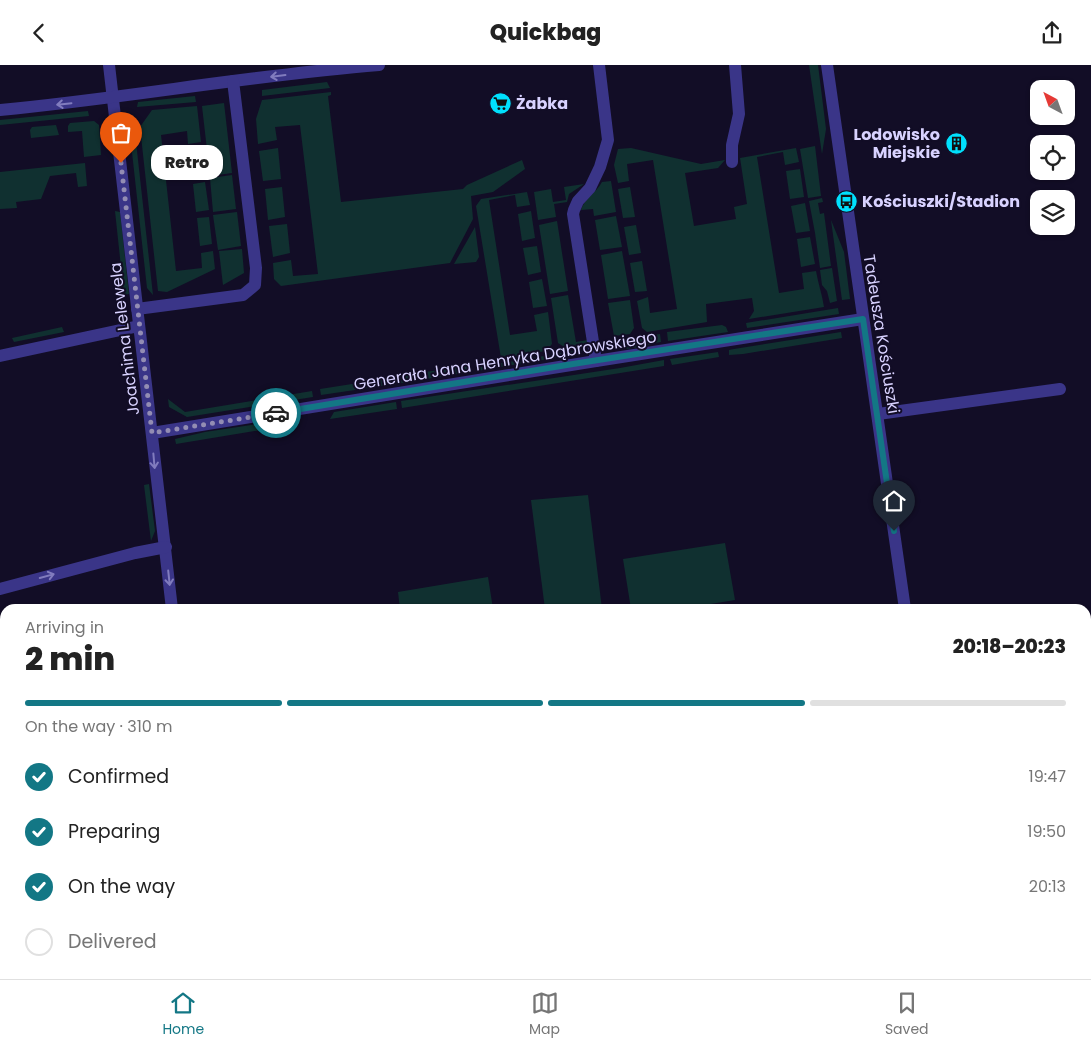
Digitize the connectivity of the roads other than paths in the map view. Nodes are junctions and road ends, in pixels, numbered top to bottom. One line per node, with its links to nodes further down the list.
1 (109, 65): 8 (street, Joachima Lelewela)
2 (379, 65): 6 (street)
3 (599, 65): 15 (street)
4 (735, 65): 10 (street)
5 (827, 65): 12 (street, Tadeusza Kościuszki)
6 (344, 66): 7 (street, one-way to 7)
7 (233, 81): 8 (street); 11 (street)
8 (113, 97): 9 (street, one-way to 9); 11 (street, Joachima Lelewela)
9 (0, 111)
10 (732, 162)
11 (136, 309): 13 (street, Joachima Lelewela)
12 (863, 319): 15 (street, Generała Jana Henryka Dąbrowskiego); 17 (street, Tadeusza Kościuszki)
13 (139, 326): 14 (street); 18 (street, Joachima Lelewela)
14 (0, 356)
15 (596, 361): 18 (street, Generała Jana Henryka Dąbrowskiego)
16 (1060, 389): 17 (street)
17 (878, 414): 22 (street, Tadeusza Kościuszki)
18 (152, 433): 19 (street, Joachima Lelewela, one-way to 19)
19 (166, 547): 20 (street, one-way to 19); 21 (street, Joachima Lelewela, one-way to 21)
20 (0, 589)
21 (172, 604)
22 (903, 604)

